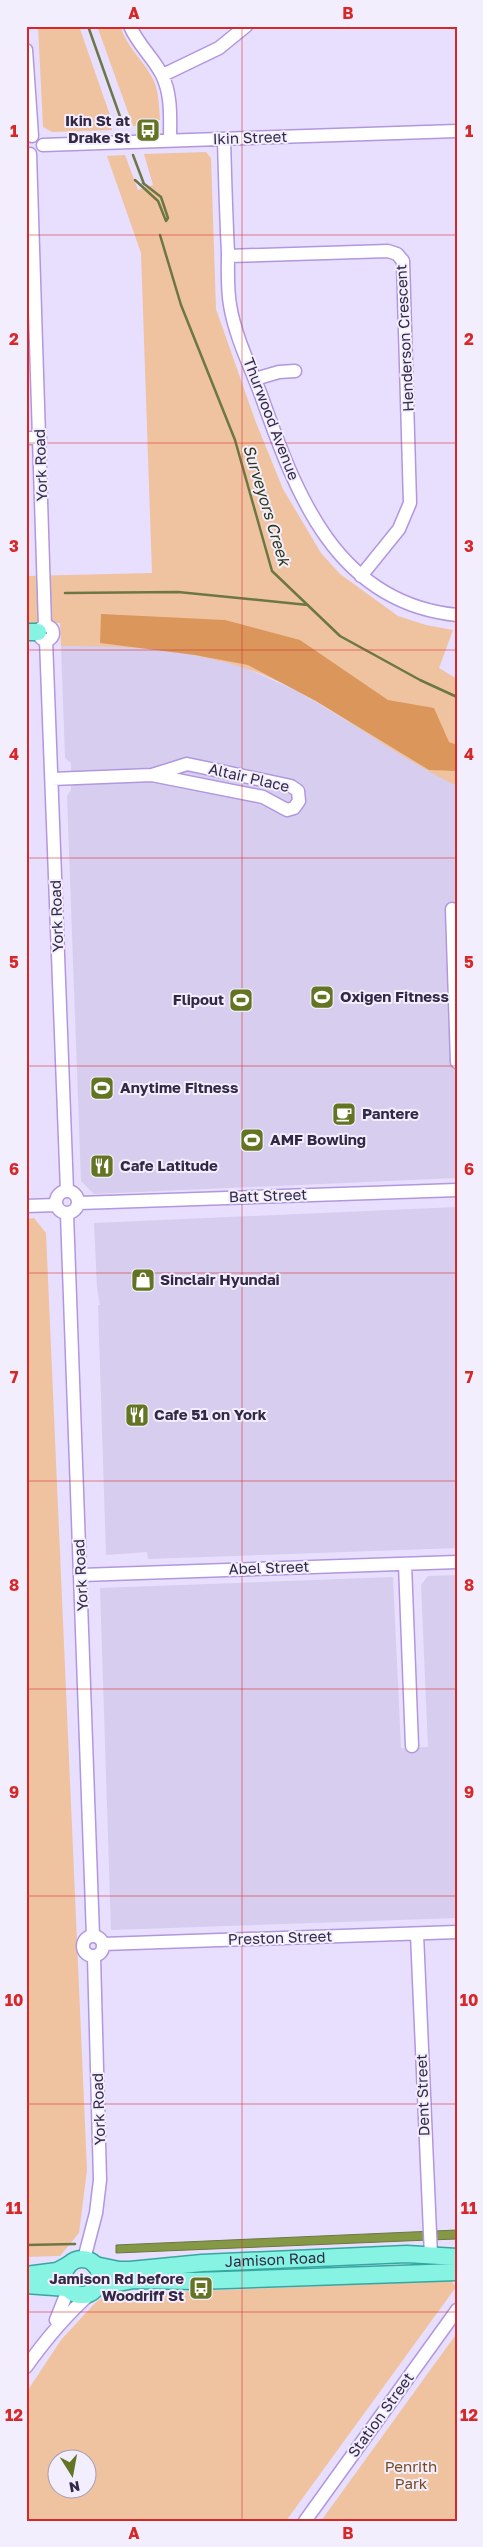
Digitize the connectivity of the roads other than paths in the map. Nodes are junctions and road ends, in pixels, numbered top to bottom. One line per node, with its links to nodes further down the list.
1 (130, 26): 4 (street)
2 (246, 26): 4 (street)
3 (26, 50): 6 (street)
4 (163, 76): 8 (street)
5 (457, 131): 7 (street, Ikin Street)
6 (29, 137): 9 (street)
7 (224, 139): 8 (street, Ikin Street); 11 (street, Thurwood Avenue)
8 (170, 140): 9 (street, Ikin Street)
9 (43, 145): 10 (street)
10 (28, 153): 15 (street, York Road)
11 (228, 256): 13 (street, Thurwood Avenue); 16 (street, Henderson Crescent)
12 (295, 371): 13 (street)
13 (255, 379): 16 (street, Thurwood Avenue)
14 (26, 438): 15 (street)
15 (40, 438): 18 (street, York Road)
16 (361, 576): 17 (street, Thurwood Avenue)
17 (457, 615)
18 (39, 632): 20 (street, York Road)
19 (152, 775): 19 (street, Altair Place); 20 (street, Altair Place)
20 (52, 779): 24 (street, York Road)
21 (452, 909): 22 (street)
22 (457, 1062)
23 (457, 1190): 25 (street, Batt Street)
24 (67, 1191): 25 (street); 26 (street)
25 (79, 1202): 28 (street)
26 (56, 1205): 27 (street); 28 (street)
27 (26, 1206)
28 (67, 1214): 31 (street, York Road)
29 (457, 1562): 30 (street, Abel Street)
30 (405, 1564): 31 (street, Abel Street); 32 (street)
31 (81, 1575): 35 (street, York Road)
32 (412, 1746)
33 (457, 1932): 34 (street, Preston Street)
34 (417, 1934): 35 (street, Preston Street); 37 (street, Dent Street)
35 (98, 1940): 36 (street); 36 (street, York Road)
36 (94, 1956): 39 (street, York Road)
37 (430, 2242): 38 (main road, Jamison Road); 39 (main road, Jamison Road)
38 (457, 2257)
39 (90, 2262): 40 (main road); 45 (main road)
40 (68, 2265): 42 (main road); 44 (main road)
41 (457, 2272): 45 (main road, Jamison Road)
42 (26, 2275)
43 (26, 2285): 44 (main road)
44 (68, 2289): 45 (main road); 47 (street)
45 (94, 2290): 47 (street)
46 (457, 2310): 49 (street, Station Street)
47 (47, 2338): 48 (street)
48 (26, 2367)
49 (305, 2521)

